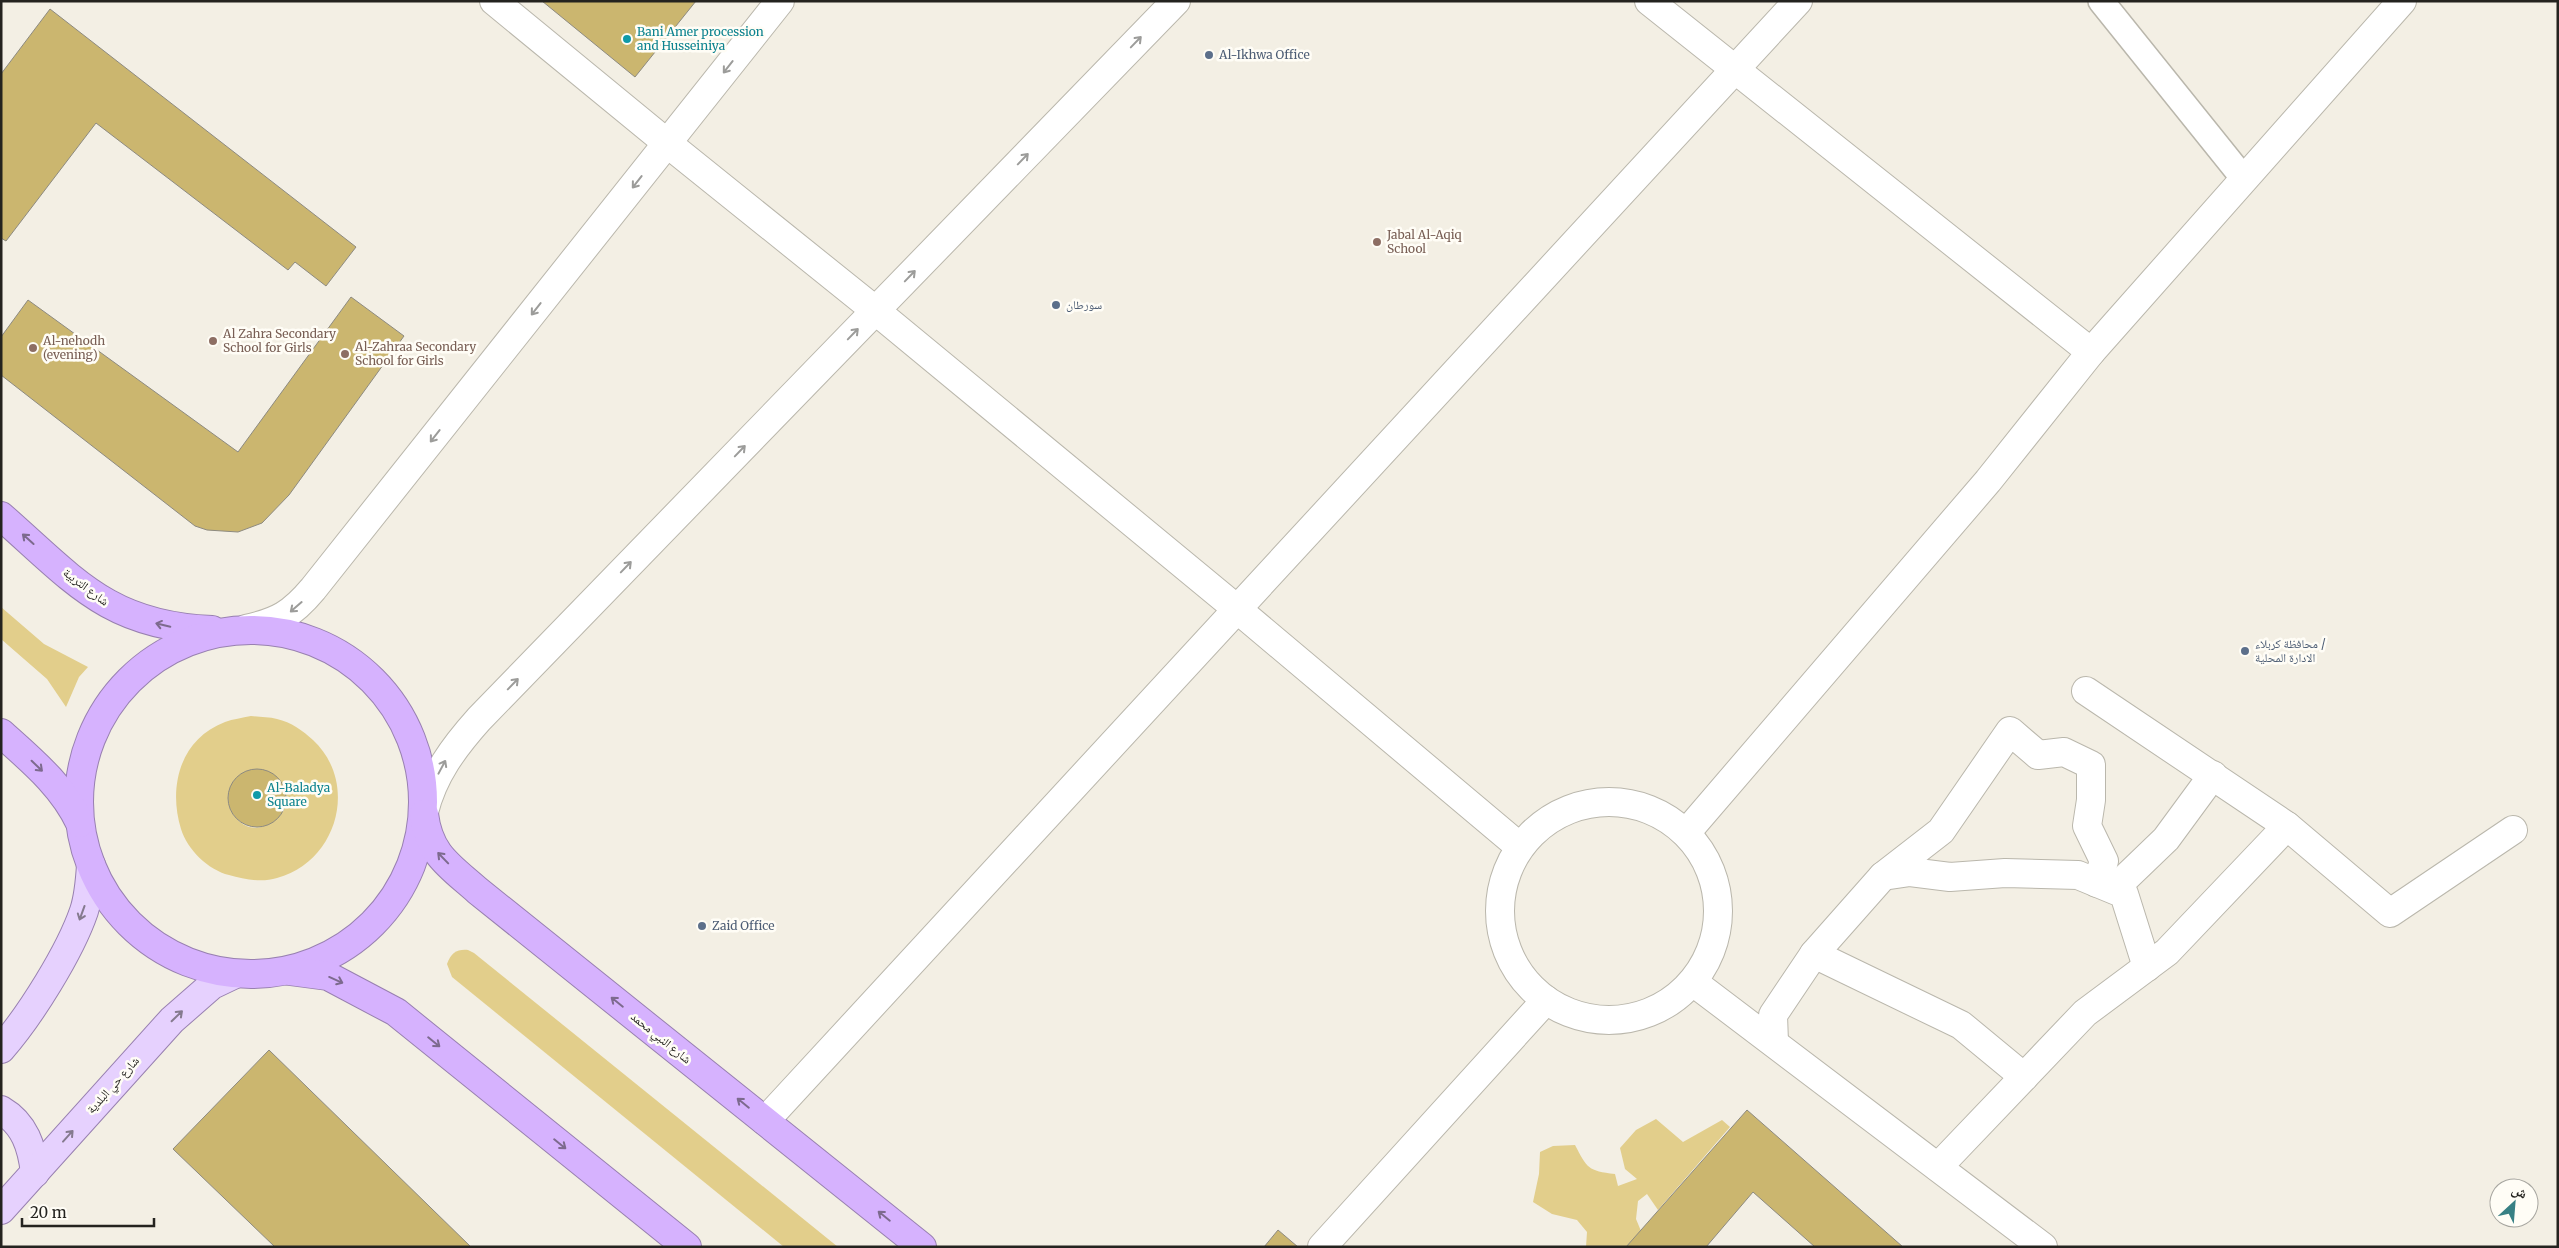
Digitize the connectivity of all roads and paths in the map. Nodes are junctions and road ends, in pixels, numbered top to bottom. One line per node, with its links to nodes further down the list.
1 (494, 1): 9 (street)
2 (780, 1): 9 (street, one-way to 9)
3 (1176, 1): 11 (street, one-way to 3)
4 (1649, 1): 8 (street)
5 (1798, 1): 8 (street)
6 (2101, 1): 10 (lane)
7 (2402, 1): 10 (street)
8 (1735, 69): 12 (street); 14 (street)
9 (667, 144): 11 (street); 15 (street, one-way to 15)
10 (2244, 179): 12 (street)
11 (876, 310): 14 (street); 19 (street, one-way to 11)
12 (2091, 352): 23 (street)
13 (1, 516): 15 (highway, شارع التربية, one-way to 13)
14 (1237, 609): 24 (street); 38 (street)
15 (246, 629): 19 (highway); 20 (highway)
16 (2086, 691): 18 (street)
17 (1, 733): 20 (highway, one-way to 20)
18 (2213, 776): 21 (street); 27 (street)
19 (424, 812): 30 (highway); 38 (highway, شارع النبي محمد, one-way to 19)
20 (80, 823): 25 (highway)
21 (2287, 826): 22 (street); 29 (street)
22 (2513, 830)
23 (1686, 833): 24 (street); 32 (street)
24 (1520, 847): 33 (street)
25 (91, 866): 31 (highway); 35 (main road, one-way to 35)
26 (1883, 876): 27 (street); 27 (street); 28 (street)
27 (2106, 886): 29 (street)
28 (1814, 954): 34 (street); 36 (street)
29 (2147, 967): 36 (street)
30 (288, 971): 31 (highway); 42 (highway, one-way to 42)
31 (235, 974): 40 (main road, شارع حي البلدية, one-way to 31)
32 (1693, 982): 33 (street); 34 (street)
33 (1546, 1000): 44 (street)
34 (1774, 1042): 39 (street)
35 (1, 1049)
36 (2024, 1077): 39 (street)
37 (1, 1110): 40 (main road)
38 (765, 1121): 43 (highway, شارع النبي محمد, one-way to 38)
39 (1938, 1167): 45 (street)
40 (35, 1173): 41 (main road, شارع حي البلدية)
41 (1, 1210)
42 (687, 1247)
43 (922, 1247)
44 (1322, 1247)
45 (2043, 1247)

